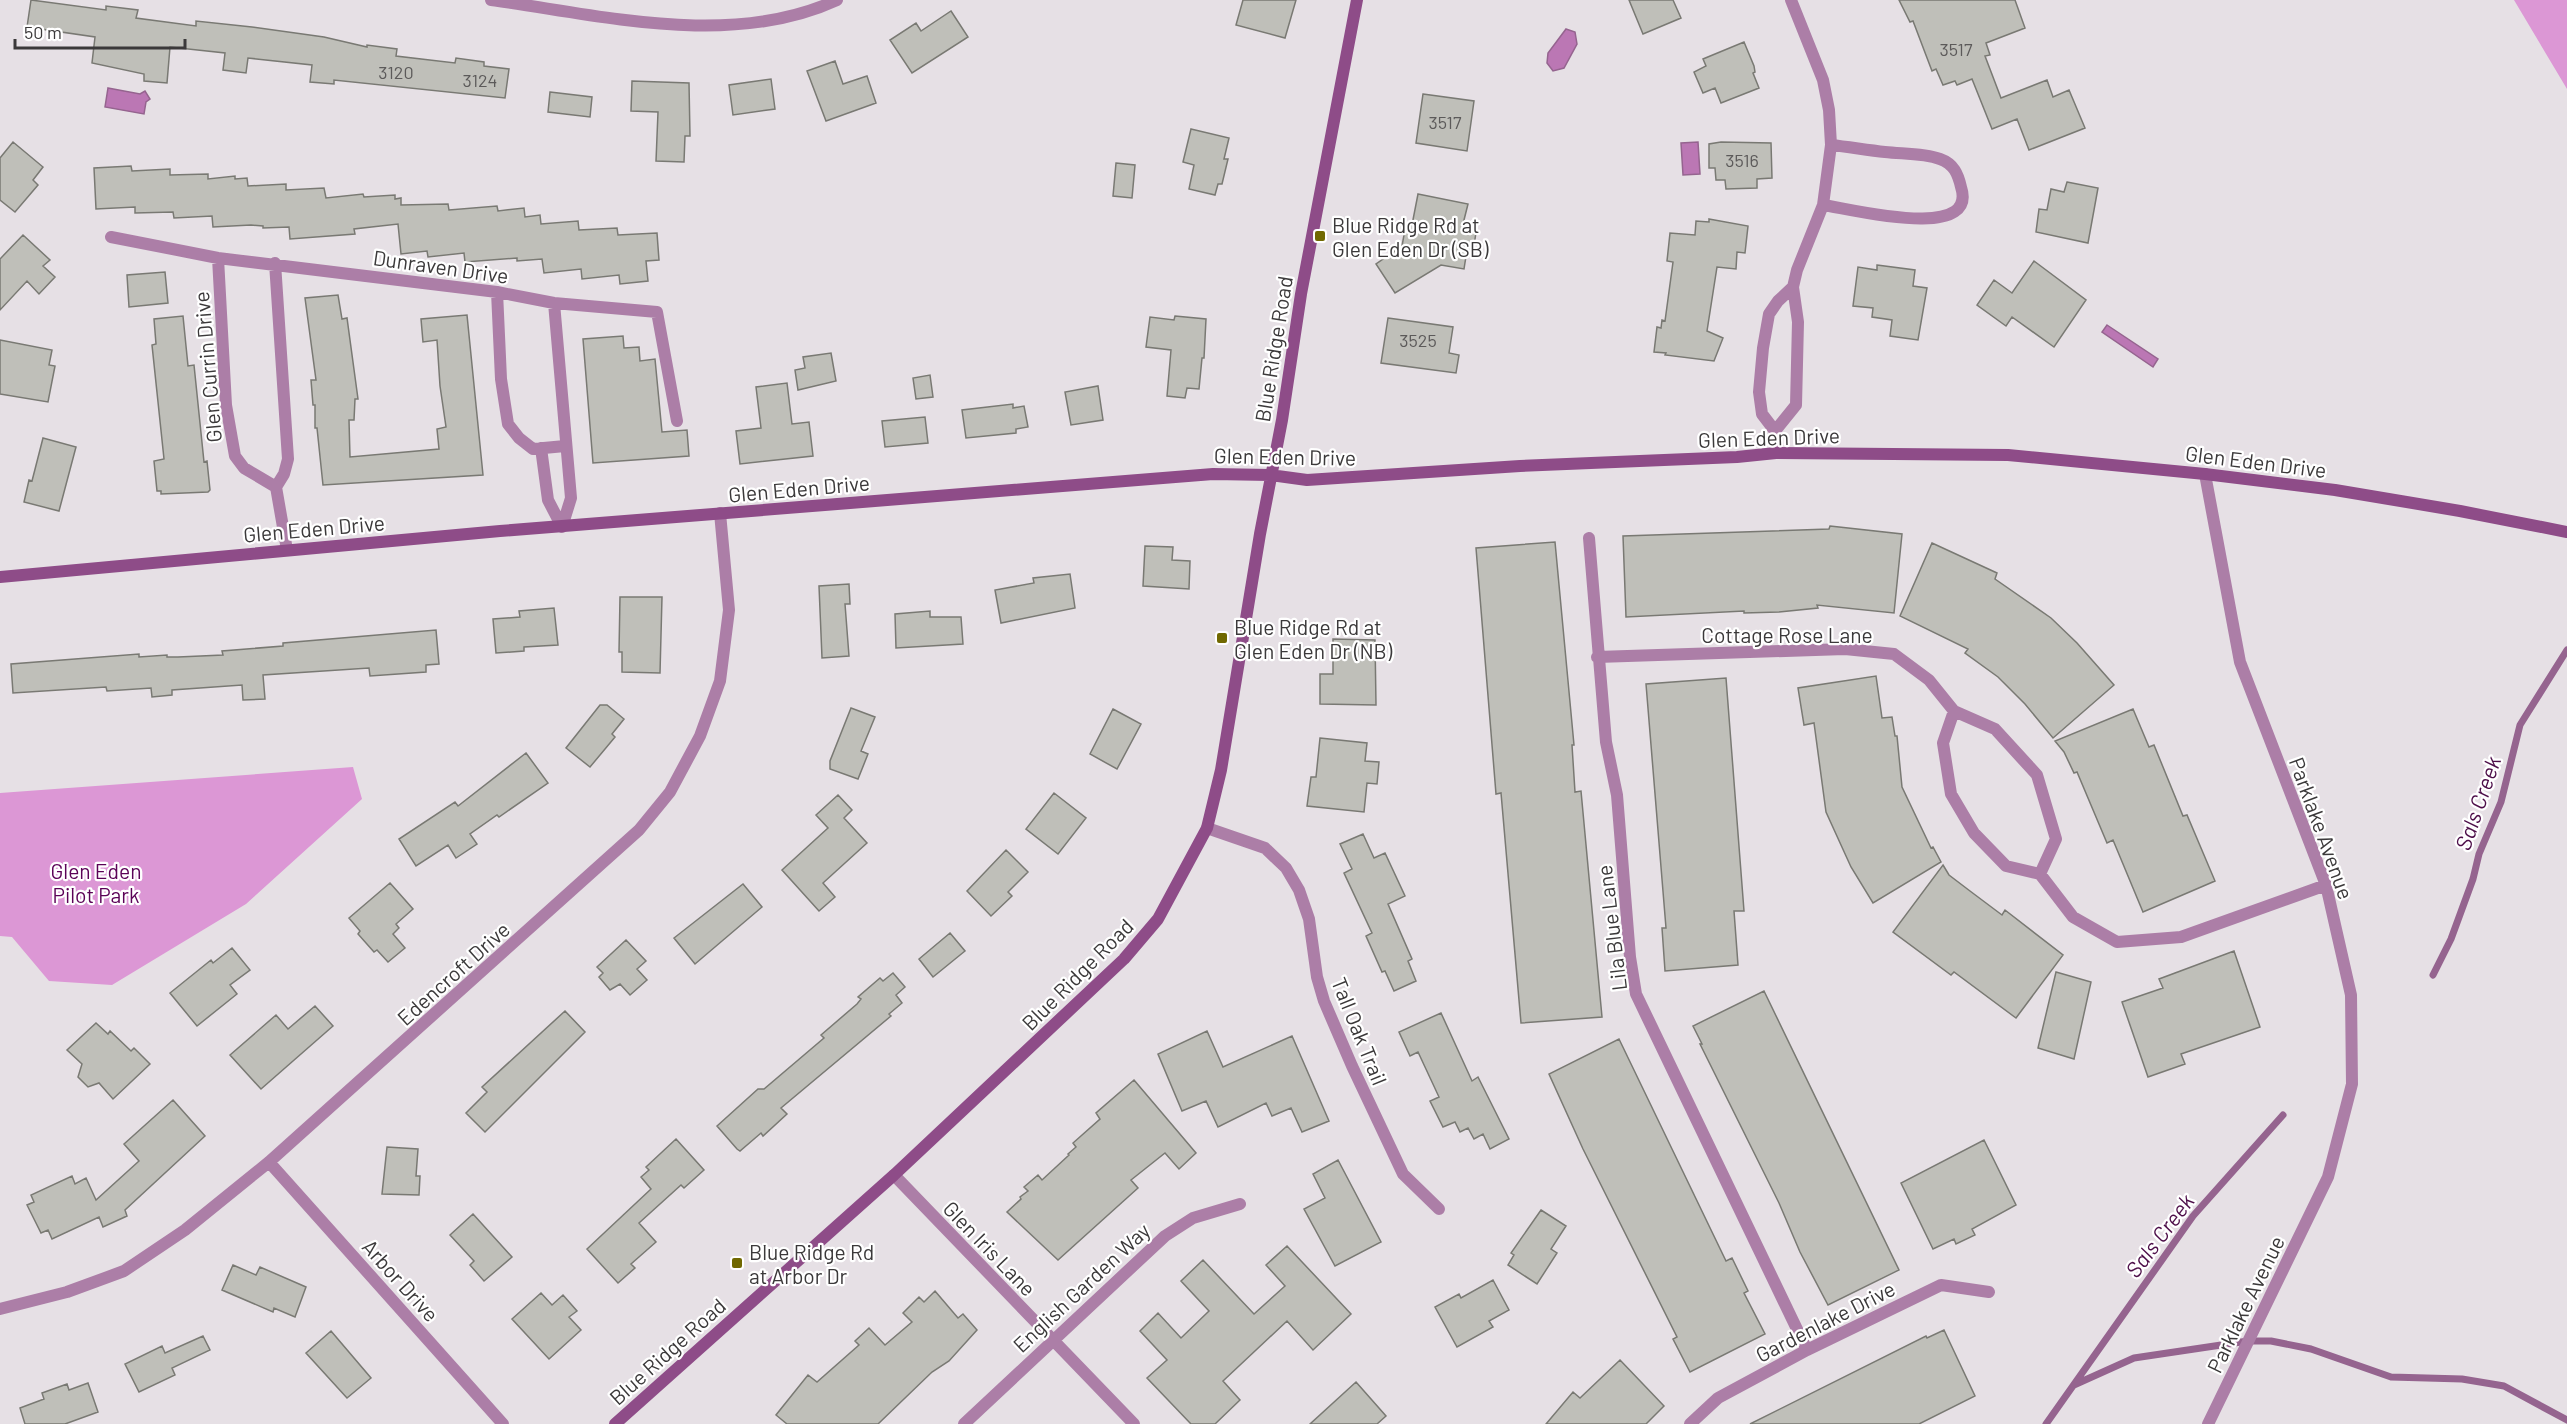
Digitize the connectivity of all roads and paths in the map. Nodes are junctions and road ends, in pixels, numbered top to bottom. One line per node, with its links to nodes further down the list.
1 (492, 0): 2 (street)
2 (837, 0)
3 (1357, 0): 19 (main road, Blue Ridge Road)
4 (1791, 0): 5 (street)
5 (1831, 145): 6 (street); 6 (street)
6 (1823, 204): 10 (street)
7 (111, 237): 8 (street, Dunraven Drive)
8 (218, 258): 9 (street, Dunraven Drive); 20 (street, Glen Currin Drive)
9 (275, 263): 11 (street, Dunraven Drive); 20 (street)
10 (1793, 287): 14 (street); 14 (street)
11 (497, 292): 12 (street, Dunraven Drive); 16 (street)
12 (554, 303): 13 (street, Dunraven Drive); 15 (street)
13 (677, 420)
14 (1775, 431): 17 (street)
15 (565, 446): 16 (street); 22 (street)
16 (541, 448): 22 (street)
17 (1776, 453): 18 (main road, Glen Eden Drive); 19 (main road, Glen Eden Drive)
18 (2205, 474): 23 (main road, Glen Eden Drive); 31 (street, Parklake Avenue)
19 (1270, 475): 21 (main road, Glen Eden Drive); 29 (main road, Blue Ridge Road)
20 (276, 488): 25 (street)
21 (720, 513): 22 (main road, Glen Eden Drive); 32 (street, Edencroft Drive)
22 (562, 526): 25 (main road, Glen Eden Drive)
23 (2567, 532)
24 (1589, 538): 27 (street, Lila Blue Lane)
25 (287, 550): 26 (main road, Glen Eden Drive)
26 (0, 577)
27 (1597, 657): 28 (street, Cottage Rose Lane); 39 (street, Lila Blue Lane)
28 (1954, 711): 30 (street); 30 (street, Cottage Rose Lane)
29 (1207, 828): 33 (main road, Blue Ridge Road); 35 (street, Tall Oak Trail)
30 (2040, 874): 31 (street)
31 (2326, 885): 45 (street, Parklake Avenue)
32 (269, 1162): 37 (street, Edencroft Drive); 40 (street, Arbor Drive)
33 (894, 1175): 38 (street, Glen Iris Lane); 41 (main road, Blue Ridge Road)
34 (1240, 1204): 38 (street, English Garden Way)
35 (1439, 1209)
36 (1989, 1292): 39 (street, Gardenlake Drive)
37 (0, 1309)
38 (1052, 1341): 42 (street, English Garden Way); 43 (street, Glen Iris Lane)
39 (1807, 1350): 44 (street, Gardenlake Drive)
40 (504, 1424)
41 (615, 1424)
42 (964, 1424)
43 (1134, 1424)
44 (1690, 1424)
45 (2208, 1424)

